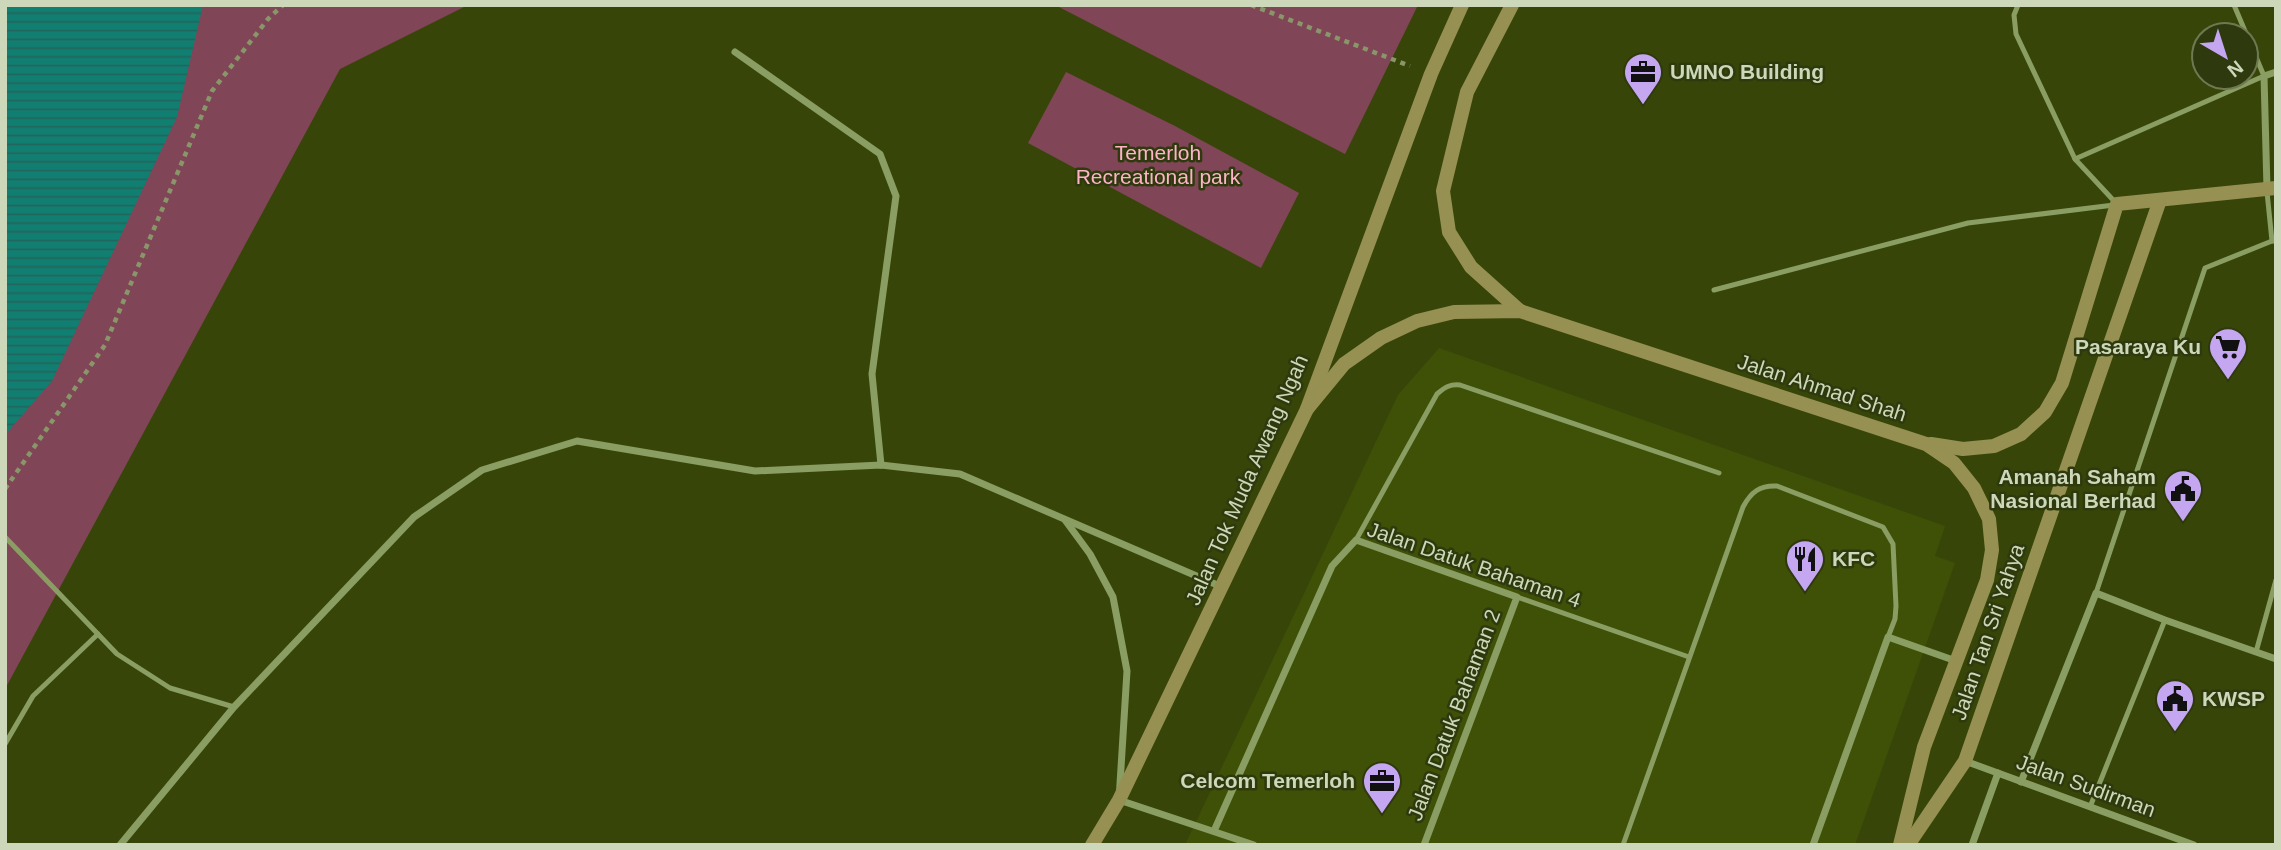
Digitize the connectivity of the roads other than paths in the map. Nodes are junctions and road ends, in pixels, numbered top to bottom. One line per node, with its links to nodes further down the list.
1 (1462, 5): 15 (main road, Jalan Tok Muda Awang Ngah)
2 (1512, 5): 14 (main road)
3 (2018, 5): 8 (lane)
4 (2234, 5): 7 (lane)
5 (736, 52): 17 (street)
6 (2276, 72): 7 (street)
7 (2264, 76): 8 (lane); 9 (street)
8 (2075, 159): 11 (lane)
9 (2271, 188): 10 (main road); 12 (lane)
10 (2160, 200): 11 (main road); 35 (main road, Jalan Tan Sri Yahya)
11 (2117, 204): 13 (lane); 16 (main road)
12 (2274, 241): 24 (lane)
13 (1714, 290)
14 (1520, 311): 15 (main road, Jalan Ahmad Shah); 16 (main road, Jalan Ahmad Shah)
15 (1307, 409): 23 (main road, Jalan Tok Muda Awang Ngah)
16 (1926, 444): 32 (main road, Jalan Ahmad Shah)
17 (881, 465): 19 (street); 33 (street)
18 (1719, 473): 21 (lane)
19 (1064, 519): 23 (street); 38 (street)
20 (5, 537): 27 (lane)
21 (1356, 540): 25 (street, Jalan Datuk Bahaman 4); 40 (street, Jalan Datuk Bahaman 4)
22 (2276, 580): 29 (lane)
23 (1222, 587): 38 (main road, Jalan Tok Muda Awang Ngah)
24 (2096, 593): 26 (street); 37 (street)
25 (1517, 597): 30 (lane, Jalan Datuk Bahaman 4); 45 (street, Jalan Datuk Bahaman 2)
26 (2165, 620): 29 (street); 39 (lane)
27 (97, 634): 33 (lane); 34 (lane)
28 (1888, 637): 30 (lane); 32 (street); 47 (street)
29 (2256, 652): 31 (street)
30 (1689, 657): 46 (lane)
31 (2276, 659)
32 (1956, 661): 48 (main road, Jalan Ahmad Shah)
33 (234, 707): 42 (street)
34 (5, 744)
35 (1965, 761): 36 (street, Jalan Sudirman); 49 (main road)
36 (1998, 773): 37 (street, Jalan Sudirman); 50 (street)
37 (2021, 782): 39 (street, Jalan Sudirman)
38 (1119, 800): 40 (street); 43 (main road, Jalan Tok Muda Awang Ngah)
39 (2090, 807): 41 (street, Jalan Sudirman)
40 (1214, 831): 44 (street)
41 (2190, 844)
42 (120, 845)
43 (1092, 845)
44 (1254, 845)
45 (1424, 845)
46 (1623, 845)
47 (1813, 845)
48 (1900, 845)
49 (1908, 845)
50 (1972, 845)

